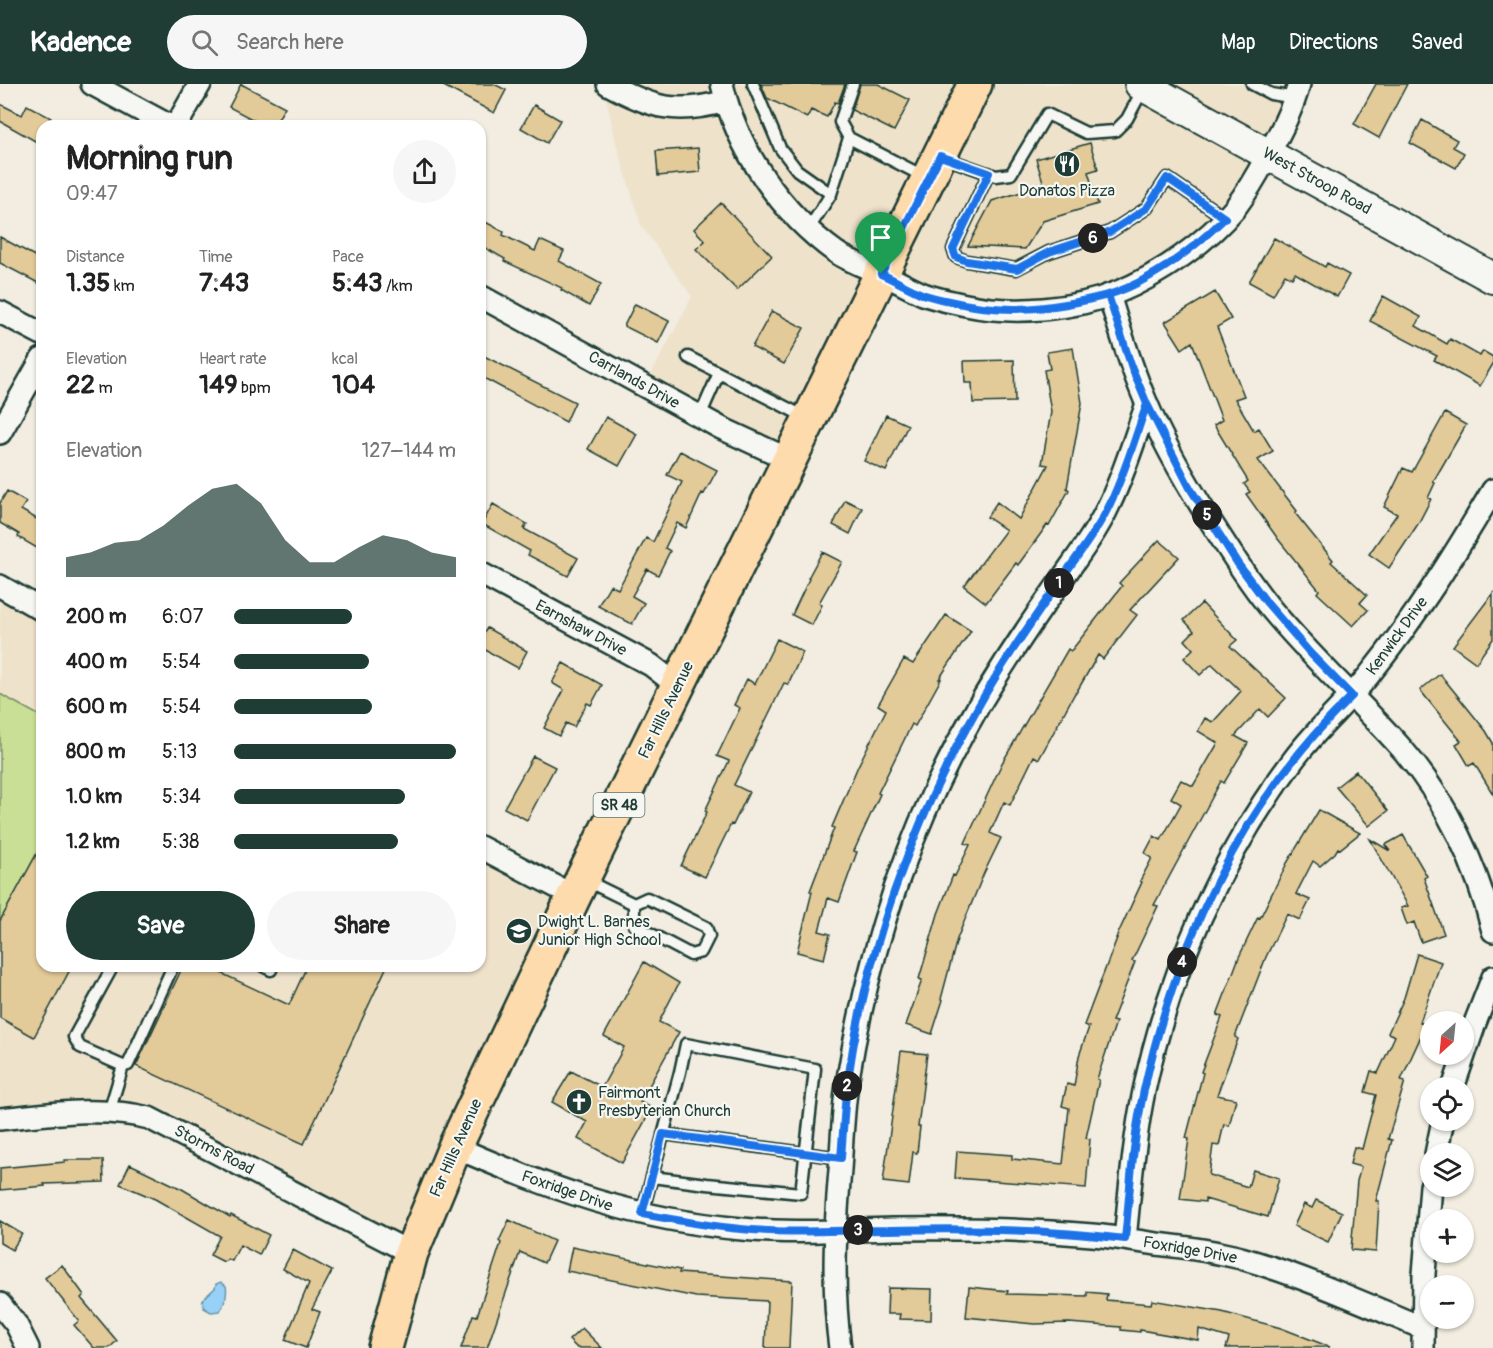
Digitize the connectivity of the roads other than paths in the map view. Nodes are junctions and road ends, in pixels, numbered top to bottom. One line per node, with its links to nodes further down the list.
1 (93, 84): 11 (street)
2 (200, 84): 12 (street)
3 (608, 84): 10 (street)
4 (753, 84): 17 (lane)
5 (853, 84): 13 (lane)
6 (1252, 84): 9 (lane)
7 (1142, 85): 14 (main road, West Stroop Road); 16 (lane)
8 (970, 88): 15 (main road, Far Hills Avenue / SR 48)
9 (1297, 91): 14 (street)
10 (724, 92): 19 (street)
11 (159, 120)
12 (179, 120)
13 (849, 138): 15 (lane); 17 (lane)
14 (1268, 154): 18 (street); 21 (main road, West Stroop Road)
15 (934, 167): 16 (lane); 20 (main road, Far Hills Avenue / SR 48)
16 (989, 173): 18 (lane)
17 (831, 194): 19 (lane)
18 (1225, 218): 22 (street)
19 (808, 230): 20 (street)
20 (881, 274): 22 (street); 31 (main road, Far Hills Avenue / SR 48)
21 (1493, 278)
22 (1108, 295): 29 (street)
23 (486, 299): 30 (street, Carrlands Drive)
24 (0, 312): 25 (street)
25 (36, 331)
26 (688, 357): 28 (lane)
27 (36, 370): 32 (street)
28 (719, 373): 30 (lane); 31 (lane)
29 (1147, 404): 39 (street); 54 (street)
30 (700, 416): 33 (street, Carrlands Drive)
31 (810, 419): 33 (main road, Far Hills Avenue / SR 48)
32 (0, 433)
33 (790, 460): 38 (main road, Far Hills Avenue / SR 48)
34 (1493, 490): 39 (street, Kenwick Drive)
35 (486, 576): 38 (street, Earnshaw Drive)
36 (0, 586): 37 (street)
37 (36, 607)
38 (678, 686): 41 (main road, Far Hills Avenue / SR 48)
39 (1352, 696): 43 (street); 59 (street, Kenwick Drive)
40 (486, 850): 41 (street)
41 (578, 888): 42 (lane); 52 (main road, Far Hills Avenue / SR 48)
42 (634, 904): 42 (lane)
43 (1493, 931)
44 (110, 972): 47 (lane)
45 (170, 972): 47 (lane)
46 (1493, 977): 48 (street)
47 (123, 1066): 49 (lane)
48 (1457, 1077)
49 (109, 1112): 50 (street, Storms Road); 60 (street, Storms Road)
50 (0, 1119)
51 (663, 1134): 53 (lane); 53 (lane); 55 (lane)
52 (455, 1147): 57 (street, Foxridge Drive); 60 (main road, Far Hills Avenue / SR 48)
53 (806, 1153): 54 (lane); 55 (lane)
54 (841, 1158): 58 (street)
55 (652, 1177): 57 (lane)
56 (1430, 1197): 62 (street)
57 (642, 1214): 58 (street, Foxridge Drive)
58 (835, 1232): 59 (street, Foxridge Drive); 65 (street)
59 (1125, 1239): 62 (street, Foxridge Drive)
60 (411, 1253): 64 (main road, Far Hills Avenue / SR 48)
61 (0, 1305): 63 (street)
62 (1426, 1341)
63 (28, 1348)
64 (385, 1348)
65 (840, 1348)

